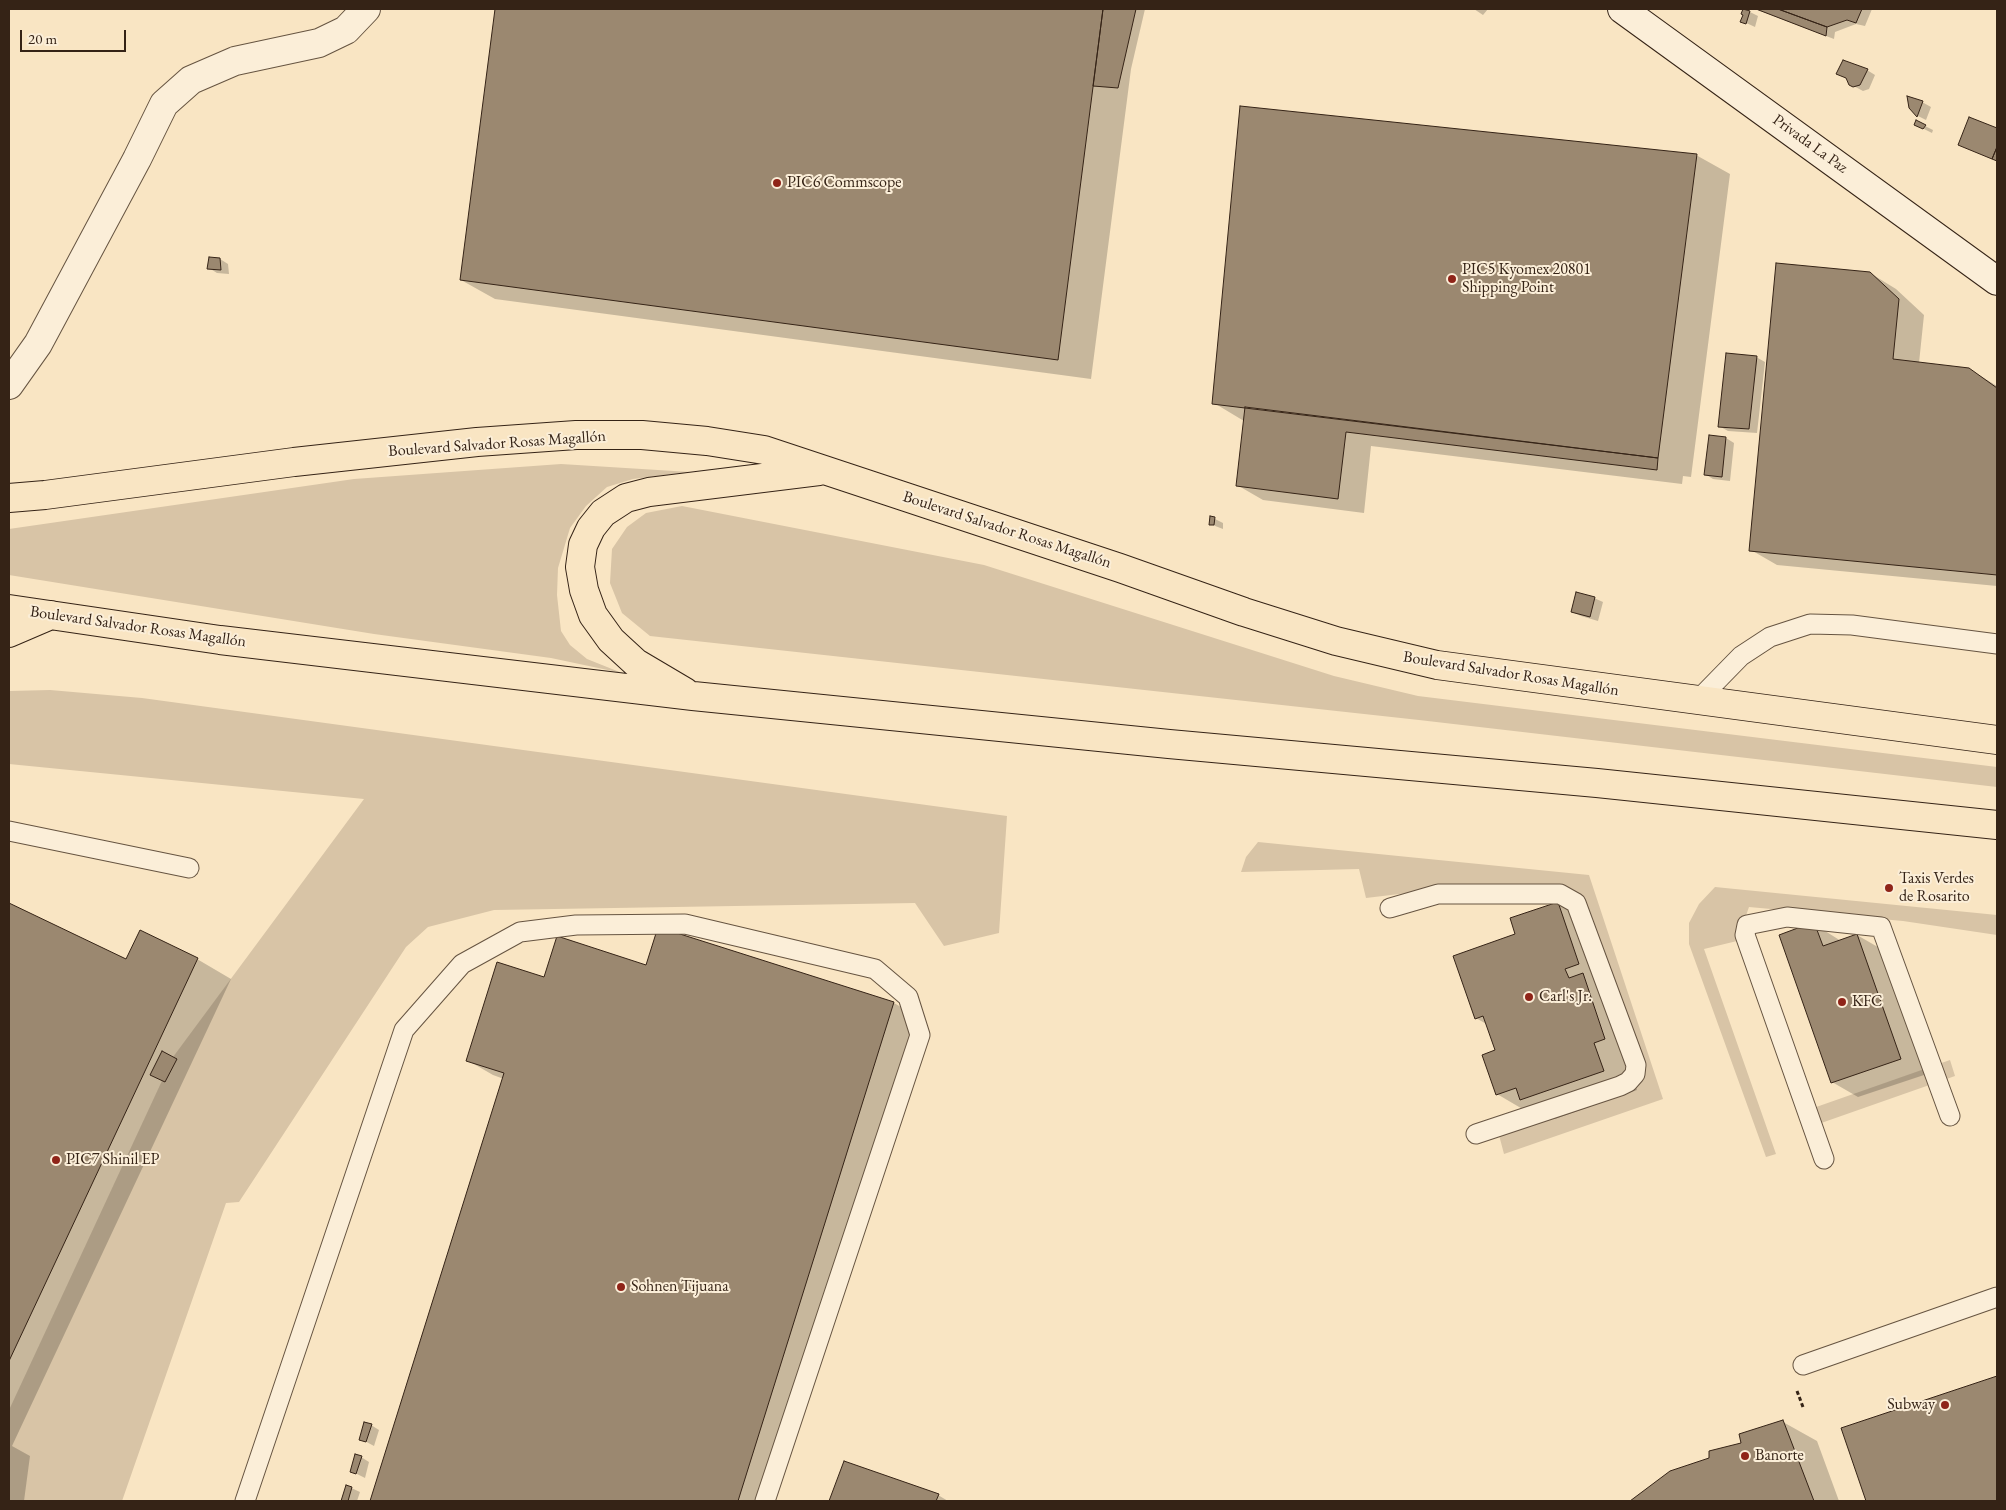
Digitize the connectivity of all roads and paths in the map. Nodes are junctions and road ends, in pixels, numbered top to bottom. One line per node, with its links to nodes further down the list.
1 (366, 9): 4 (street)
2 (1622, 9): 3 (street, Privada La Paz)
3 (1997, 281)
4 (9, 385)
5 (828, 470): 6 (highway, Boulevard Salvador Rosas Magallón); 11 (highway); 12 (highway, Boulevard Salvador Rosas Magallón)
6 (9, 498)
7 (9, 609): 8 (highway, Boulevard Salvador Rosas Magallón)
8 (52, 615): 9 (highway); 11 (highway, Boulevard Salvador Rosas Magallón)
9 (9, 633)
10 (1997, 644): 12 (lane)
11 (693, 696): 14 (highway, Boulevard Salvador Rosas Magallón)
12 (1697, 701): 13 (highway, Boulevard Salvador Rosas Magallón)
13 (1997, 740)
14 (1997, 824)
15 (9, 831): 16 (lane)
16 (189, 868)
17 (1390, 908): 19 (lane)
18 (1950, 1116): 20 (lane)
19 (1476, 1134)
20 (1824, 1159)
21 (1997, 1297): 22 (lane)
22 (1802, 1364)
23 (245, 1501): 24 (lane)
24 (765, 1501)

